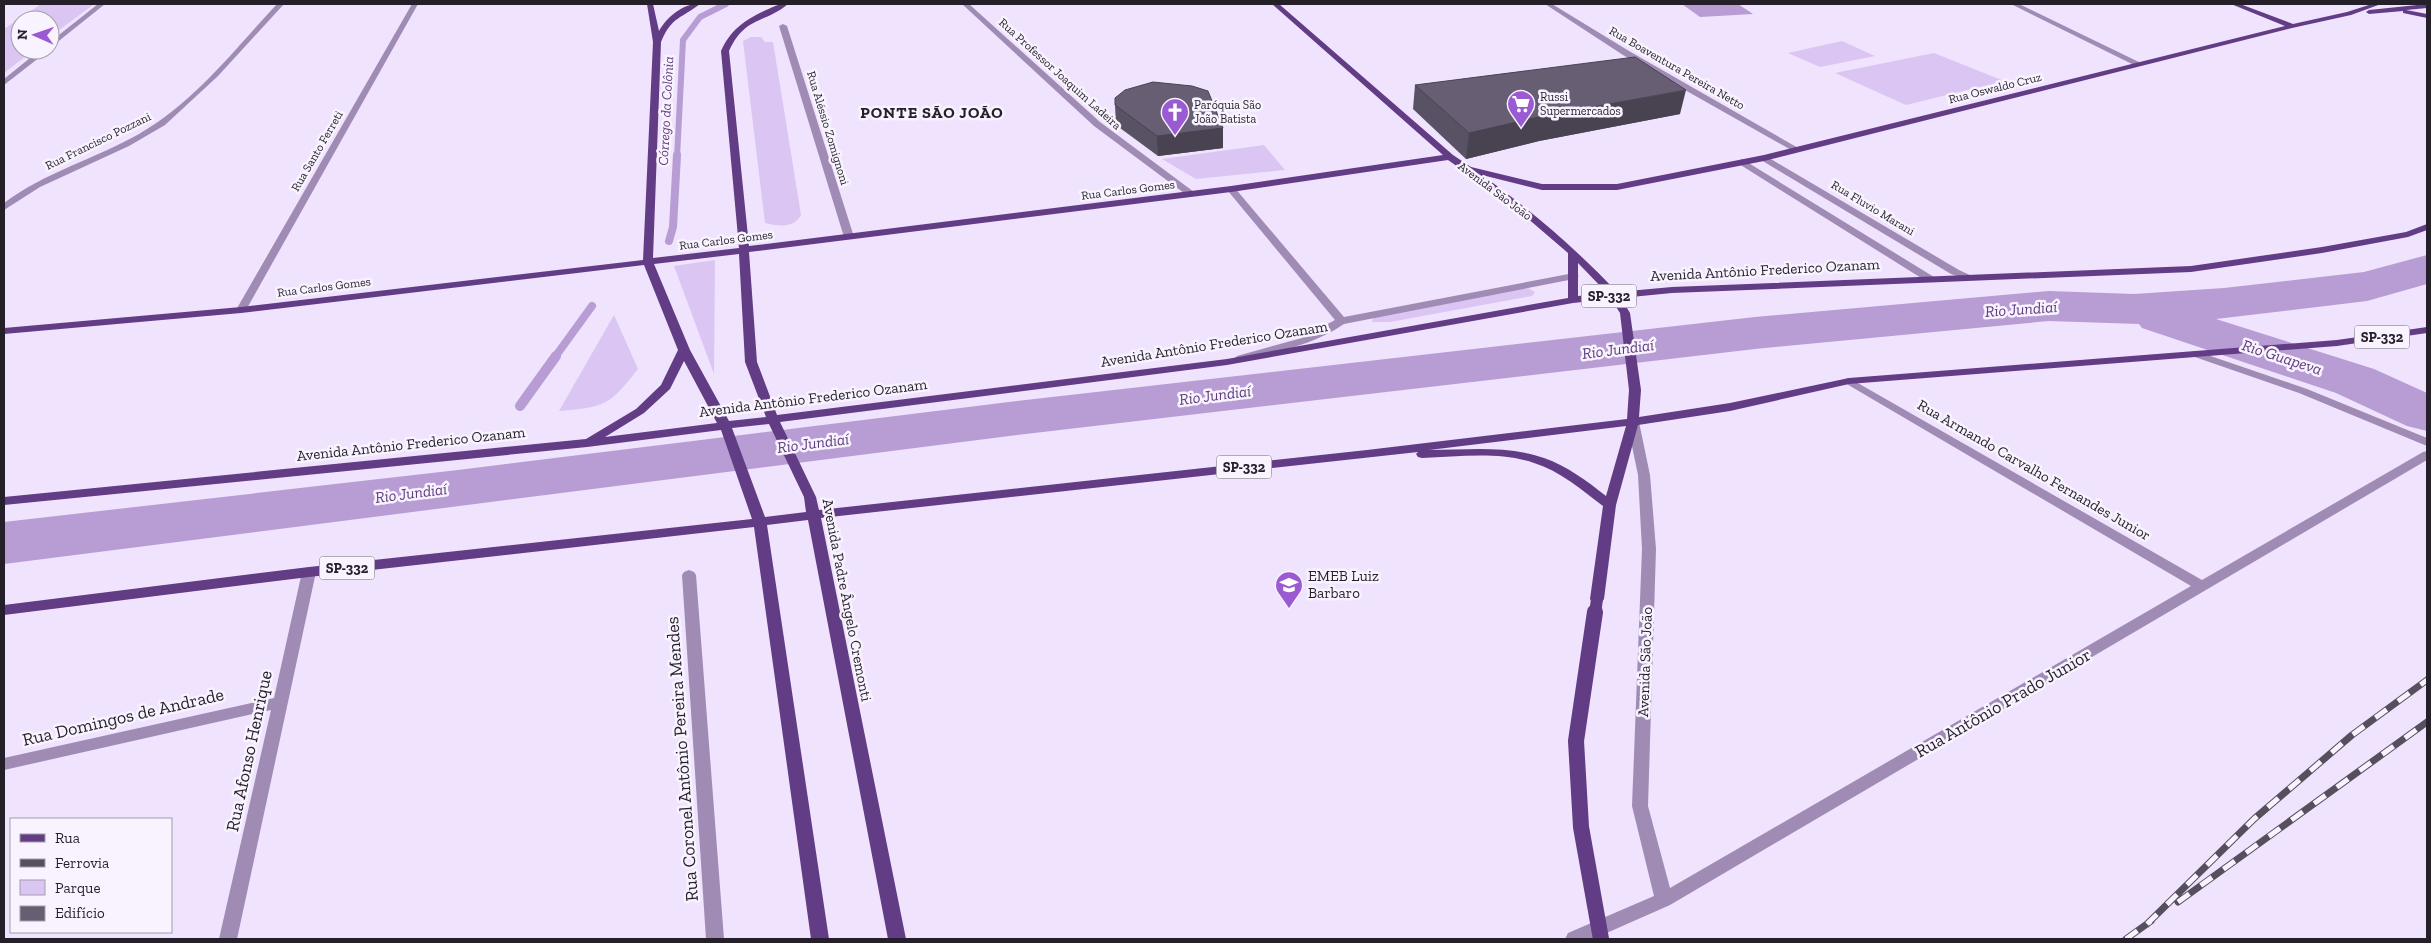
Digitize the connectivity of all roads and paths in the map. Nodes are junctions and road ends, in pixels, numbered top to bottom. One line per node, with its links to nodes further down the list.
1 (102, 4): 21 (street)
2 (281, 4): 33 (street, Rua Francisco Pozzani)
3 (415, 4): 44 (street, Rua Santo Ferreti)
4 (650, 4): 22 (main road)
5 (697, 4): 22 (main road)
6 (784, 4): 18 (main road, Avenida Padre Ângelo Cremonti)
7 (796, 4): 18 (main road, Avenida Padre Ângelo Cremonti)
8 (965, 4): 32 (street, Rua Professor Joaquim Ladeira)
9 (1275, 4): 27 (main road, Avenida São João)
10 (1548, 4): 26 (street, Rua Boaventura Pereira Netto)
11 (2014, 4): 24 (street)
12 (2234, 4): 20 (main road)
13 (2378, 4): 16 (main road, Rua Oswaldo Cruz)
14 (2427, 6): 15 (main road)
15 (2385, 10): 16 (main road); 17 (main road)
16 (2349, 14): 20 (main road, Rua Oswaldo Cruz)
17 (2427, 16)
18 (754, 19): 36 (main road, Avenida Padre Ângelo Cremonti)
19 (783, 26): 35 (street, Rua Aléssio Zomignoni)
20 (2292, 26): 24 (main road, Rua Oswaldo Cruz)
21 (60, 38)
22 (657, 42): 38 (main road)
23 (33, 60): 25 (street)
24 (2139, 64): 26 (main road, Rua Oswaldo Cruz)
25 (4, 83)
26 (1796, 149): 28 (main road, Rua Oswaldo Cruz)
27 (1450, 157): 30 (main road, Avenida São João); 31 (main road, Rua Carlos Gomes)
28 (1764, 158): 29 (main road, Rua Oswaldo Cruz); 40 (street, Rua Fluvio Marani)
29 (1742, 162): 30 (main road, Rua Oswaldo Cruz); 41 (street, Rua Fluvio Marani)
30 (1466, 169): 37 (main road, Avenida São João)
31 (1231, 189): 32 (main road, Rua Carlos Gomes); 45 (street)
32 (1191, 194): 35 (main road, Rua Carlos Gomes)
33 (4, 207)
34 (2427, 227): 40 (main road, Avenida Antônio Frederico Ozanam / SP-332)
35 (849, 237): 36 (main road, Rua Carlos Gomes)
36 (744, 250): 38 (main road, Rua Carlos Gomes); 53 (main road, Avenida Padre Ângelo Cremonti)
37 (1573, 252): 39 (main road); 42 (main road, Avenida São João)
38 (648, 262): 44 (main road, Rua Carlos Gomes); 48 (main road)
39 (1574, 276): 43 (main road); 45 (street)
40 (1970, 277): 41 (main road, Avenida Antônio Frederico Ozanam / SP-332)
41 (1930, 279): 42 (main road, Avenida Antônio Frederico Ozanam / SP-332)
42 (1614, 296): 43 (main road, Avenida Antônio Frederico Ozanam / SP-332); 52 (main road, Avenida São João)
43 (1573, 300): 50 (main road, Avenida Antônio Frederico Ozanam / SP-332)
44 (241, 310): 47 (main road, Rua Carlos Gomes)
45 (1341, 321): 50 (street)
46 (2427, 330): 49 (main road, SP-332)
47 (4, 331)
48 (684, 350): 54 (main road); 56 (main road)
49 (2196, 354): 51 (main road, SP-332); 55 (street)
50 (1227, 362): 53 (main road, Avenida Antônio Frederico Ozanam / SP-332)
51 (1849, 381): 52 (main road, SP-332); 65 (street, Rua Armando Carvalho Fernandes Junior)
52 (1633, 422): 57 (main road, SP-332); 60 (main road, Avenida São João); 69 (street, Avenida São João)
53 (775, 425): 54 (main road, Avenida Antônio Frederico Ozanam / SP-332); 61 (main road, Avenida Padre Ângelo Cremonti)
54 (728, 430): 56 (main road, Avenida Antônio Frederico Ozanam / SP-332); 62 (main road)
55 (2427, 442)
56 (587, 443): 59 (main road, Avenida Antônio Frederico Ozanam / SP-332)
57 (1367, 454): 60 (main road); 61 (main road, SP-332)
58 (2427, 455): 65 (street, Rua Antônio Prado Junior)
59 (4, 501)
60 (1610, 505): 75 (main road, Avenida São João, bridge)
61 (812, 515): 62 (main road, SP-332); 73 (main road, Avenida Padre Ângelo Cremonti)
62 (760, 522): 63 (main road, SP-332); 72 (main road)
63 (309, 572): 66 (main road, SP-332); 67 (street, Rua Afonso Henrique)
64 (689, 575): 71 (street, Rua Coronel Antônio Pereira Mendes)
65 (2203, 587): 69 (street, Rua Antônio Prado Junior)
66 (4, 610)
67 (280, 702): 68 (street, Rua Domingos de Andrade); 70 (street, Rua Afonso Henrique)
68 (4, 764)
69 (1664, 900): 74 (street, Rua Antônio Prado Junior)
70 (228, 939)
71 (715, 939)
72 (820, 939)
73 (897, 939)
74 (1574, 939)
75 (1601, 939)

